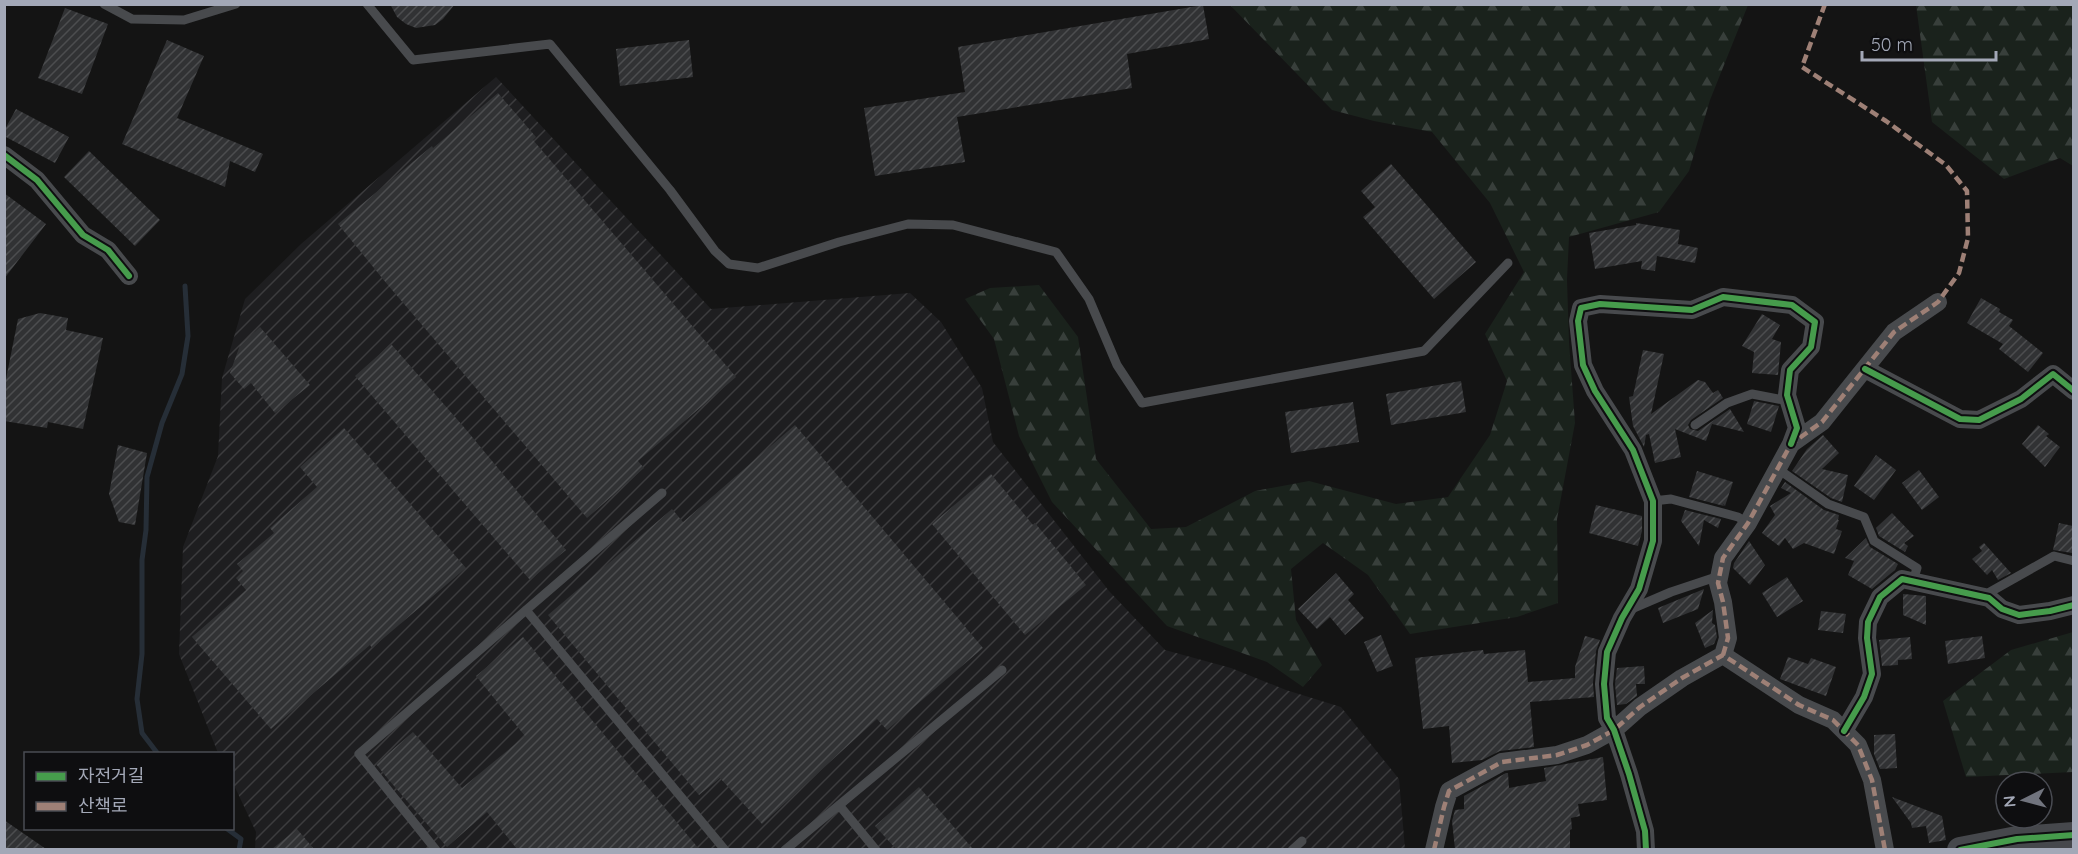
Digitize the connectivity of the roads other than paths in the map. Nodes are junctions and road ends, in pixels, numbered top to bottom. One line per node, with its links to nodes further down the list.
1 (104, 4): 2 (lane)
2 (236, 4)
3 (367, 4): 5 (lane)
4 (4, 155): 6 (street)
5 (1508, 263)
6 (129, 276)
7 (1938, 302): 8 (street)
8 (1865, 369): 9 (street); 12 (street)
9 (2073, 391)
10 (1789, 401): 11 (lane); 12 (street); 15 (street)
11 (1695, 425)
12 (1791, 444): 13 (street)
13 (1778, 469): 16 (street); 19 (lane)
14 (662, 493): 22 (lane)
15 (1653, 501): 16 (lane); 23 (street)
16 (1748, 523): 18 (street)
17 (2073, 561): 20 (lane)
18 (1719, 576): 23 (lane); 24 (street)
19 (1913, 581): 20 (street); 27 (street)
20 (1989, 598): 21 (street)
21 (2073, 605)
22 (526, 610): 31 (lane); 32 (lane)
23 (1626, 611): 26 (street)
24 (1723, 655): 26 (street); 27 (street)
25 (1002, 670): 28 (lane)
26 (1614, 730): 36 (street); 37 (street)
27 (1844, 731): 38 (street)
28 (839, 805): 33 (lane); 34 (lane)
29 (2073, 835): 39 (street)
30 (1302, 841): 35 (lane)
31 (436, 849)
32 (725, 849)
33 (785, 849)
34 (876, 849)
35 (1292, 849)
36 (1434, 849)
37 (1646, 849)
38 (1885, 849)
39 (1960, 849)

